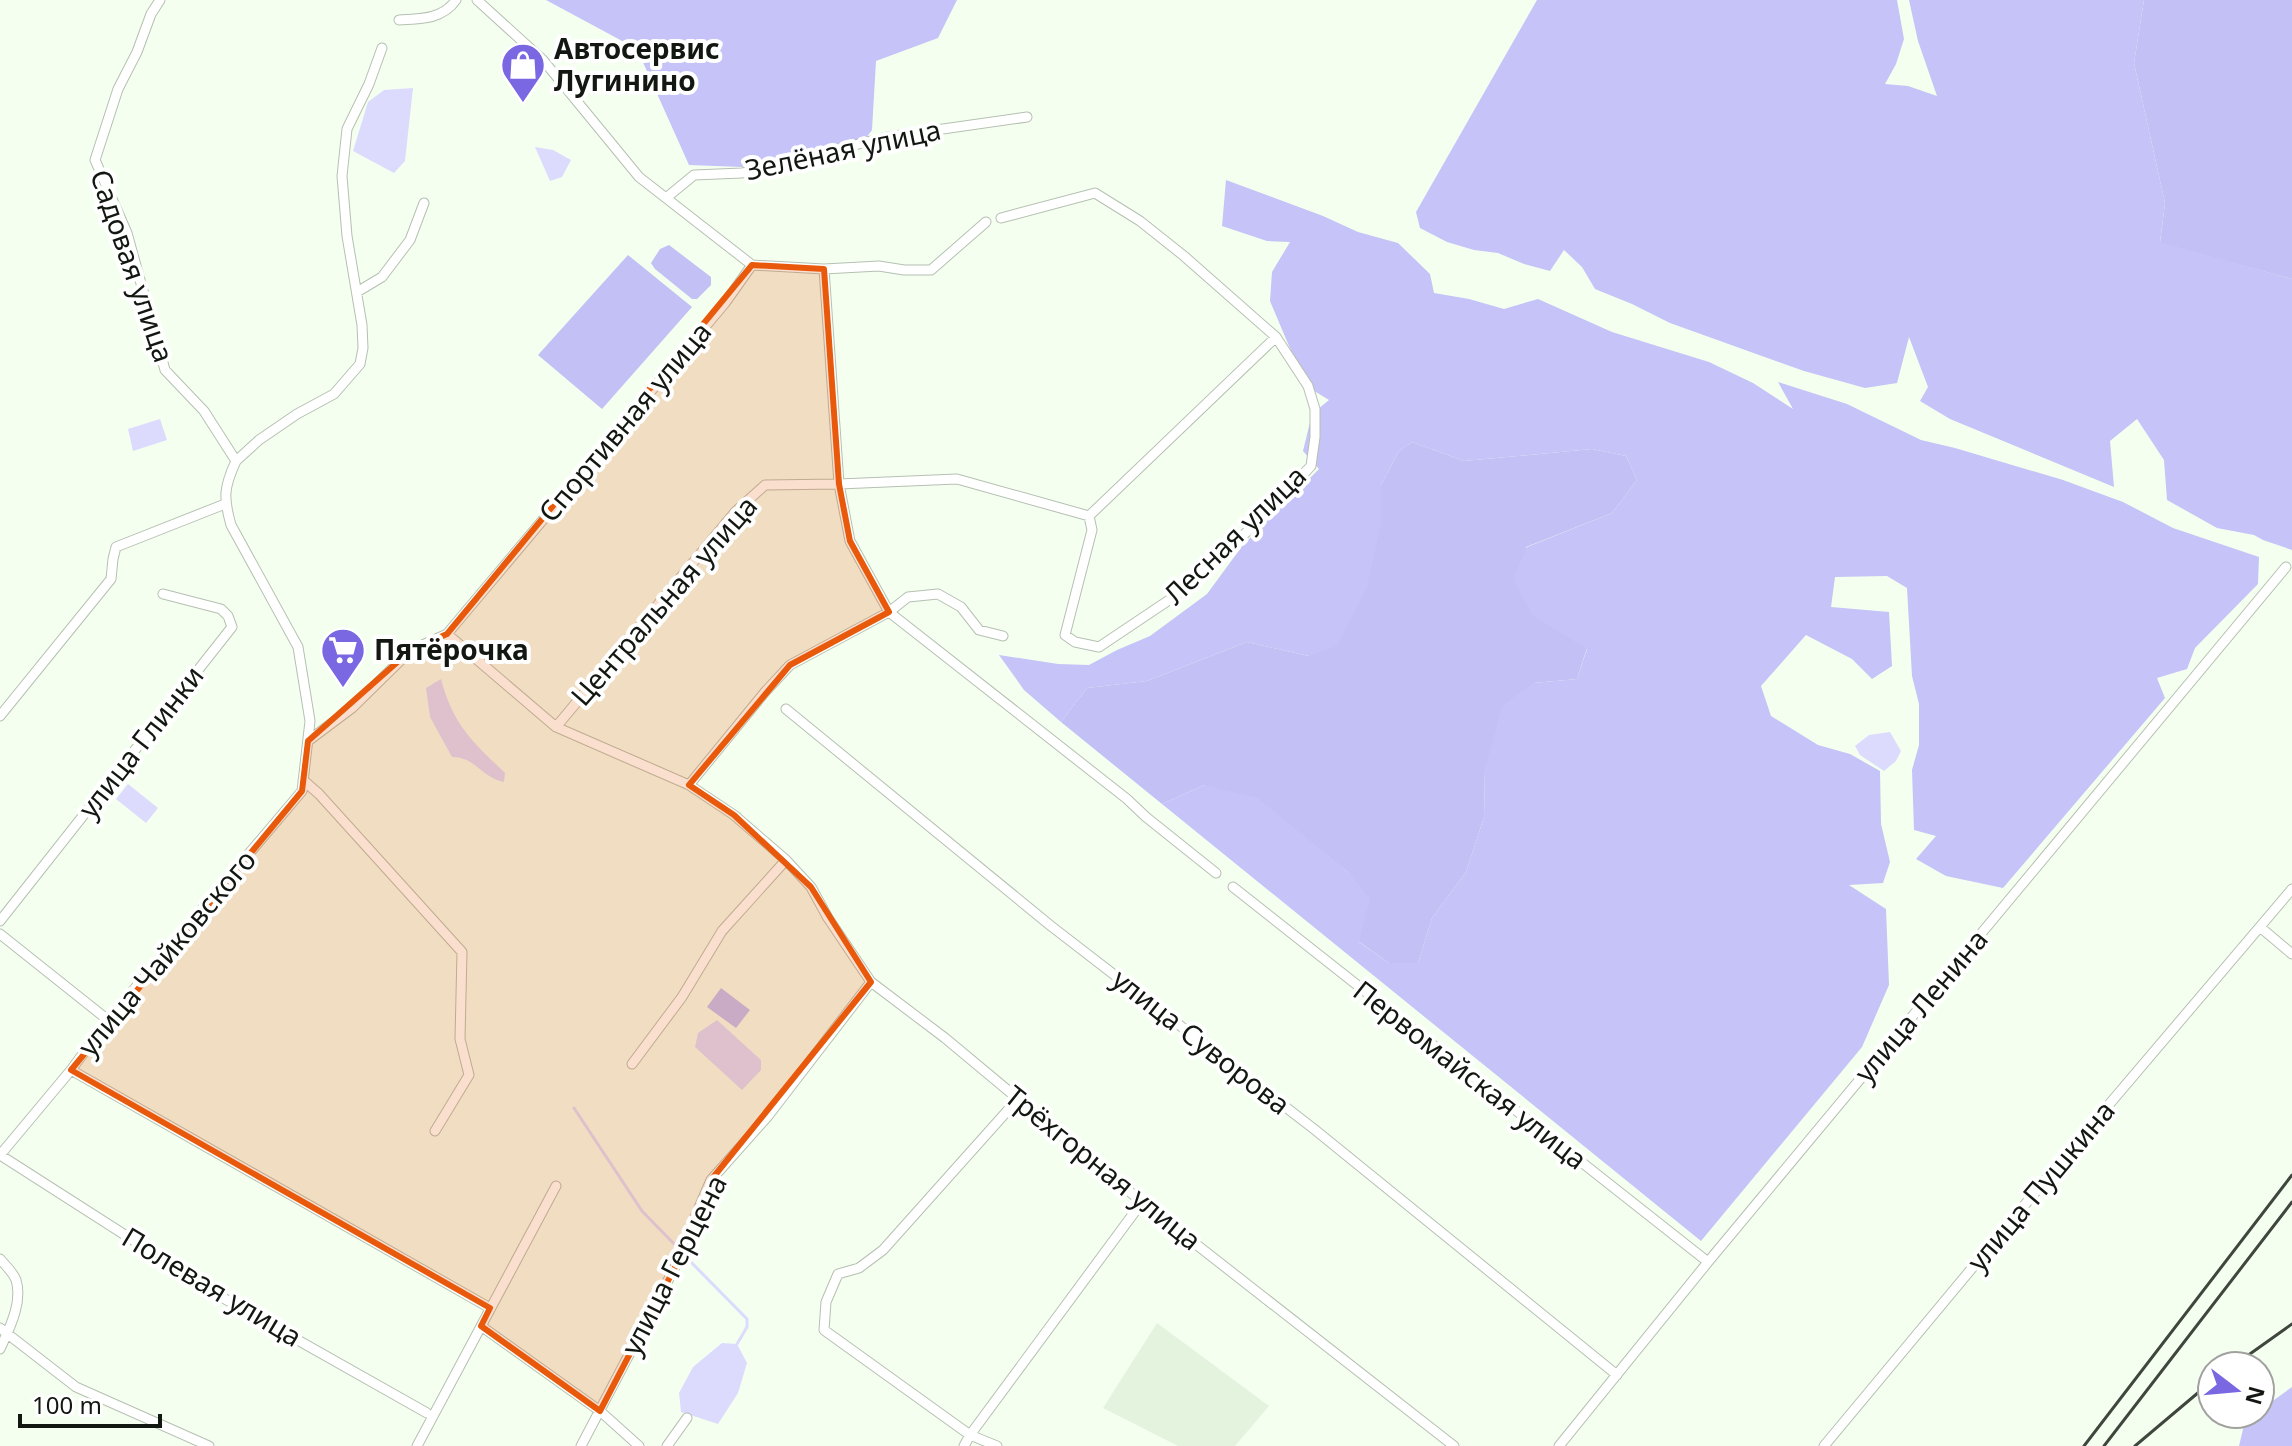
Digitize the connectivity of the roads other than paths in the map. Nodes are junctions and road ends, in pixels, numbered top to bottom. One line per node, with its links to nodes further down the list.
1 (160, 0): 15 (street, Садовая улица)
2 (456, 0): 4 (street)
3 (477, 0): 7 (street)
4 (399, 20)
5 (382, 48): 13 (street)
6 (1027, 117): 7 (street, Зелёная улица)
7 (666, 198): 11 (street)
8 (424, 203): 13 (street)
9 (1001, 218): 14 (street)
10 (986, 222): 12 (street)
11 (752, 265): 12 (street); 22 (street, Спортивная улица)
12 (824, 269): 16 (street)
13 (357, 292): 15 (street)
14 (1276, 337): 18 (street); 18 (street, Лесная улица)
15 (236, 461): 17 (street)
16 (839, 484): 18 (street, Центральная улица); 21 (street); 26 (street, Центральная улица)
17 (225, 504): 25 (street); 27 (street)
18 (1089, 516)
19 (2286, 567): 48 (street, улица Ленина)
20 (163, 594): 34 (street, улица Глинки)
21 (889, 612): 23 (street); 29 (street); 31 (street)
22 (447, 634): 26 (street, Трёхгорная улица); 27 (street, Спортивная улица)
23 (1003, 636)
24 (786, 709): 53 (street, улица Суворова)
25 (0, 716)
26 (556, 727): 29 (street, Трёхгорная улица)
27 (308, 741): 28 (street, улица Чайковского)
28 (303, 780): 39 (street, улица Чайковского); 43 (street)
29 (689, 785): 30 (street, Трёхгорная улица)
30 (786, 860): 38 (street, Трёхгорная улица); 40 (street)
31 (1216, 873)
32 (1233, 887): 48 (street, Первомайская улица)
33 (2292, 889): 35 (street, улица Пушкина)
34 (0, 921)
35 (2260, 927): 37 (street); 67 (street, улица Пушкина)
36 (0, 934): 39 (street)
37 (2292, 954)
38 (871, 982): 42 (street, Трёхгорная улица); 54 (street, улица Герцена)
39 (108, 1020): 41 (street, улица Чайковского)
40 (632, 1064)
41 (71, 1070): 44 (street, улица Чайковского); 49 (street)
42 (1017, 1100): 46 (street, Трёхгорная улица); 57 (street)
43 (435, 1131)
44 (0, 1155): 55 (street, Полевая улица)
45 (556, 1186): 49 (street)
46 (1142, 1202): 57 (street); 65 (street, Трёхгорная улица)
47 (0, 1259): 51 (street)
48 (1708, 1262): 53 (street, улица Ленина)
49 (490, 1308): 50 (street)
50 (481, 1326): 54 (street); 59 (street)
51 (4, 1330): 52 (street); 58 (street)
52 (0, 1349)
53 (1617, 1375): 66 (street, улица Ленина)
54 (600, 1411): 60 (street, улица Герцена); 61 (street)
55 (427, 1413)
56 (687, 1418): 62 (street)
57 (970, 1435): 63 (street); 64 (street)
58 (209, 1446)
59 (417, 1446)
60 (581, 1446)
61 (639, 1446)
62 (667, 1446)
63 (964, 1446)
64 (997, 1446)
65 (1454, 1446)
66 (1559, 1446)
67 (1824, 1446)

